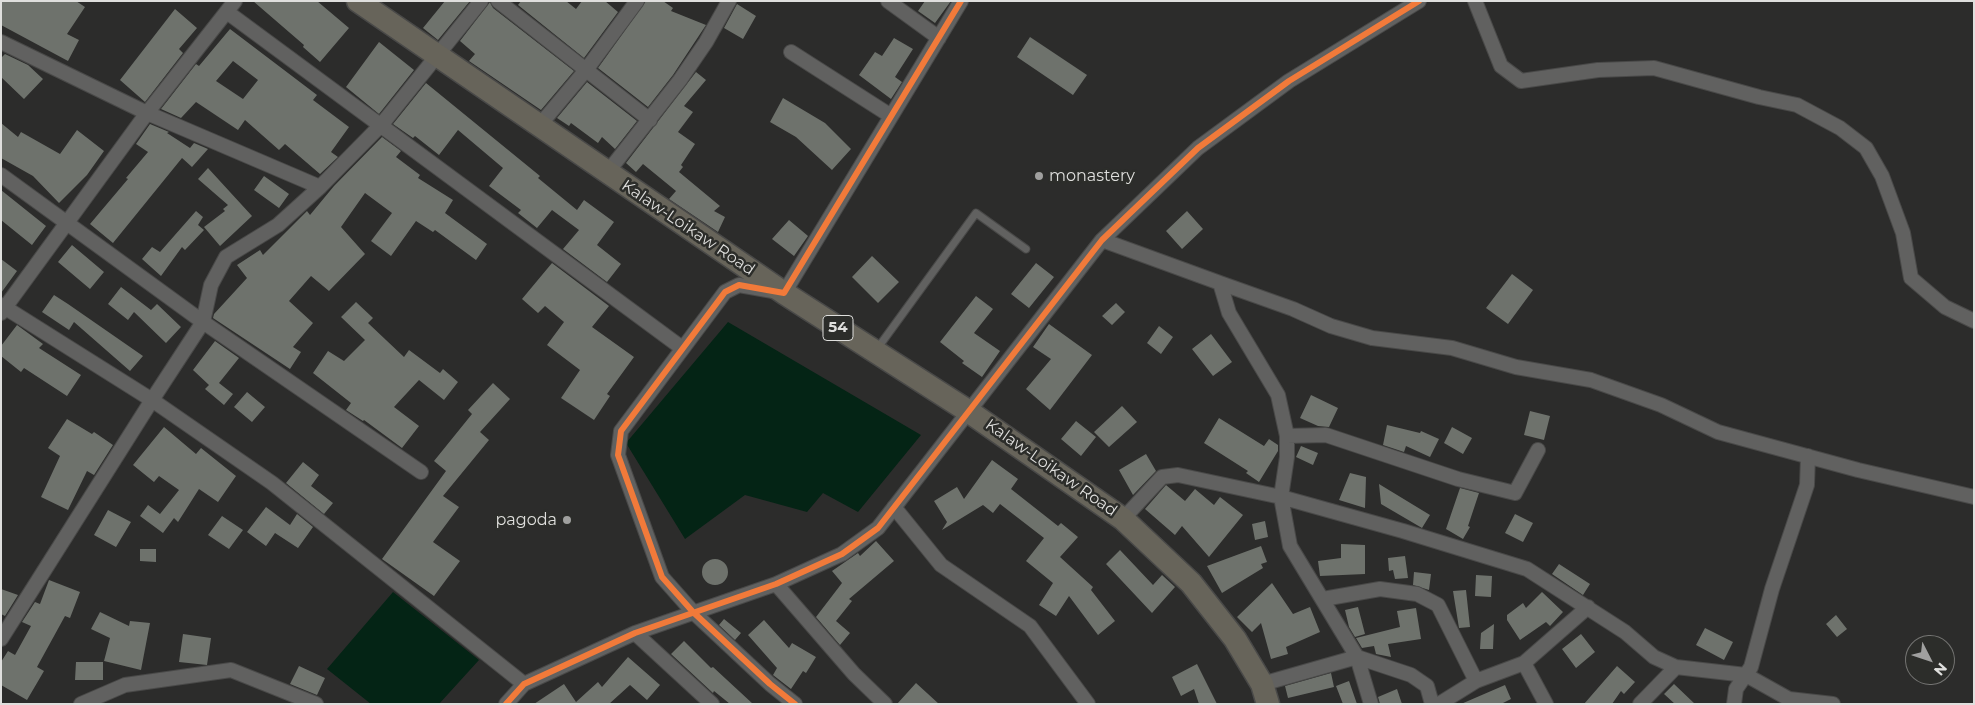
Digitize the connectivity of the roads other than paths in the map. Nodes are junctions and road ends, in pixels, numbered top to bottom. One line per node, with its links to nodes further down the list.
1 (358, 1): 14 (main road, Kalaw-Loikaw Road / 54)
2 (481, 1): 14 (street)
3 (498, 1): 15 (street)
4 (637, 1): 15 (street)
5 (729, 1): 18 (street)
6 (888, 1): 11 (street)
7 (961, 1): 11 (street)
8 (1419, 1): 25 (street)
9 (1475, 1): 31 (street)
10 (231, 6): 16 (street); 19 (street)
11 (939, 38): 17 (street)
12 (2, 44): 16 (street)
13 (792, 52): 17 (street)
14 (437, 56): 19 (street); 20 (main road, Kalaw-Loikaw Road / 54)
15 (586, 70): 18 (street); 20 (street)
16 (147, 113): 23 (street); 24 (street)
17 (892, 116): 28 (street)
18 (650, 120): 21 (street)
19 (382, 124): 23 (street); 32 (street)
20 (539, 126): 21 (main road, Kalaw-Loikaw Road / 54)
21 (608, 173): 28 (main road, Kalaw-Loikaw Road / 54)
22 (1, 175): 24 (street)
23 (320, 187): 30 (street)
24 (66, 223): 29 (street); 30 (street)
25 (1102, 240): 27 (street); 35 (street)
26 (1026, 249): 33 (lane)
27 (1220, 283): 36 (street); 38 (street)
28 (784, 293): 32 (street); 33 (main road, Kalaw-Loikaw Road / 54)
29 (3, 308): 34 (street)
30 (203, 322): 34 (street); 39 (street)
31 (1974, 322)
32 (682, 348): 47 (street)
33 (875, 352): 35 (main road, Kalaw-Loikaw Road / 54)
34 (152, 400): 49 (street); 55 (street)
35 (968, 411): 42 (street); 43 (main road, Kalaw-Loikaw Road / 54)
36 (1287, 436): 37 (street); 40 (street)
37 (1538, 450)
38 (1808, 456): 41 (street); 53 (street)
39 (421, 472)
40 (1281, 497): 43 (street); 45 (street); 46 (street)
41 (1974, 497)
42 (894, 506): 44 (street); 63 (street)
43 (1123, 519): 56 (main road, Kalaw-Loikaw Road / 54)
44 (776, 584): 47 (street); 62 (street)
45 (1323, 599): 50 (street); 54 (street)
46 (1588, 607): 51 (street); 52 (street)
47 (693, 612): 48 (street); 61 (street)
48 (635, 633): 55 (street); 60 (street)
49 (1, 639)
50 (1357, 657): 56 (street); 64 (street); 65 (street)
51 (1524, 663): 54 (street); 67 (street)
52 (1676, 667): 53 (street); 68 (street)
53 (1746, 675): 69 (street); 70 (street)
54 (1476, 681): 66 (street)
55 (524, 684): 59 (street)
56 (1265, 694)
57 (81, 704): 58 (street)
58 (316, 704)
59 (506, 704)
60 (712, 704)
61 (795, 704)
62 (885, 704)
63 (1088, 704)
64 (1371, 704)
65 (1432, 704)
66 (1439, 704)
67 (1546, 704)
68 (1640, 704)
69 (1734, 704)
70 (1833, 704)

